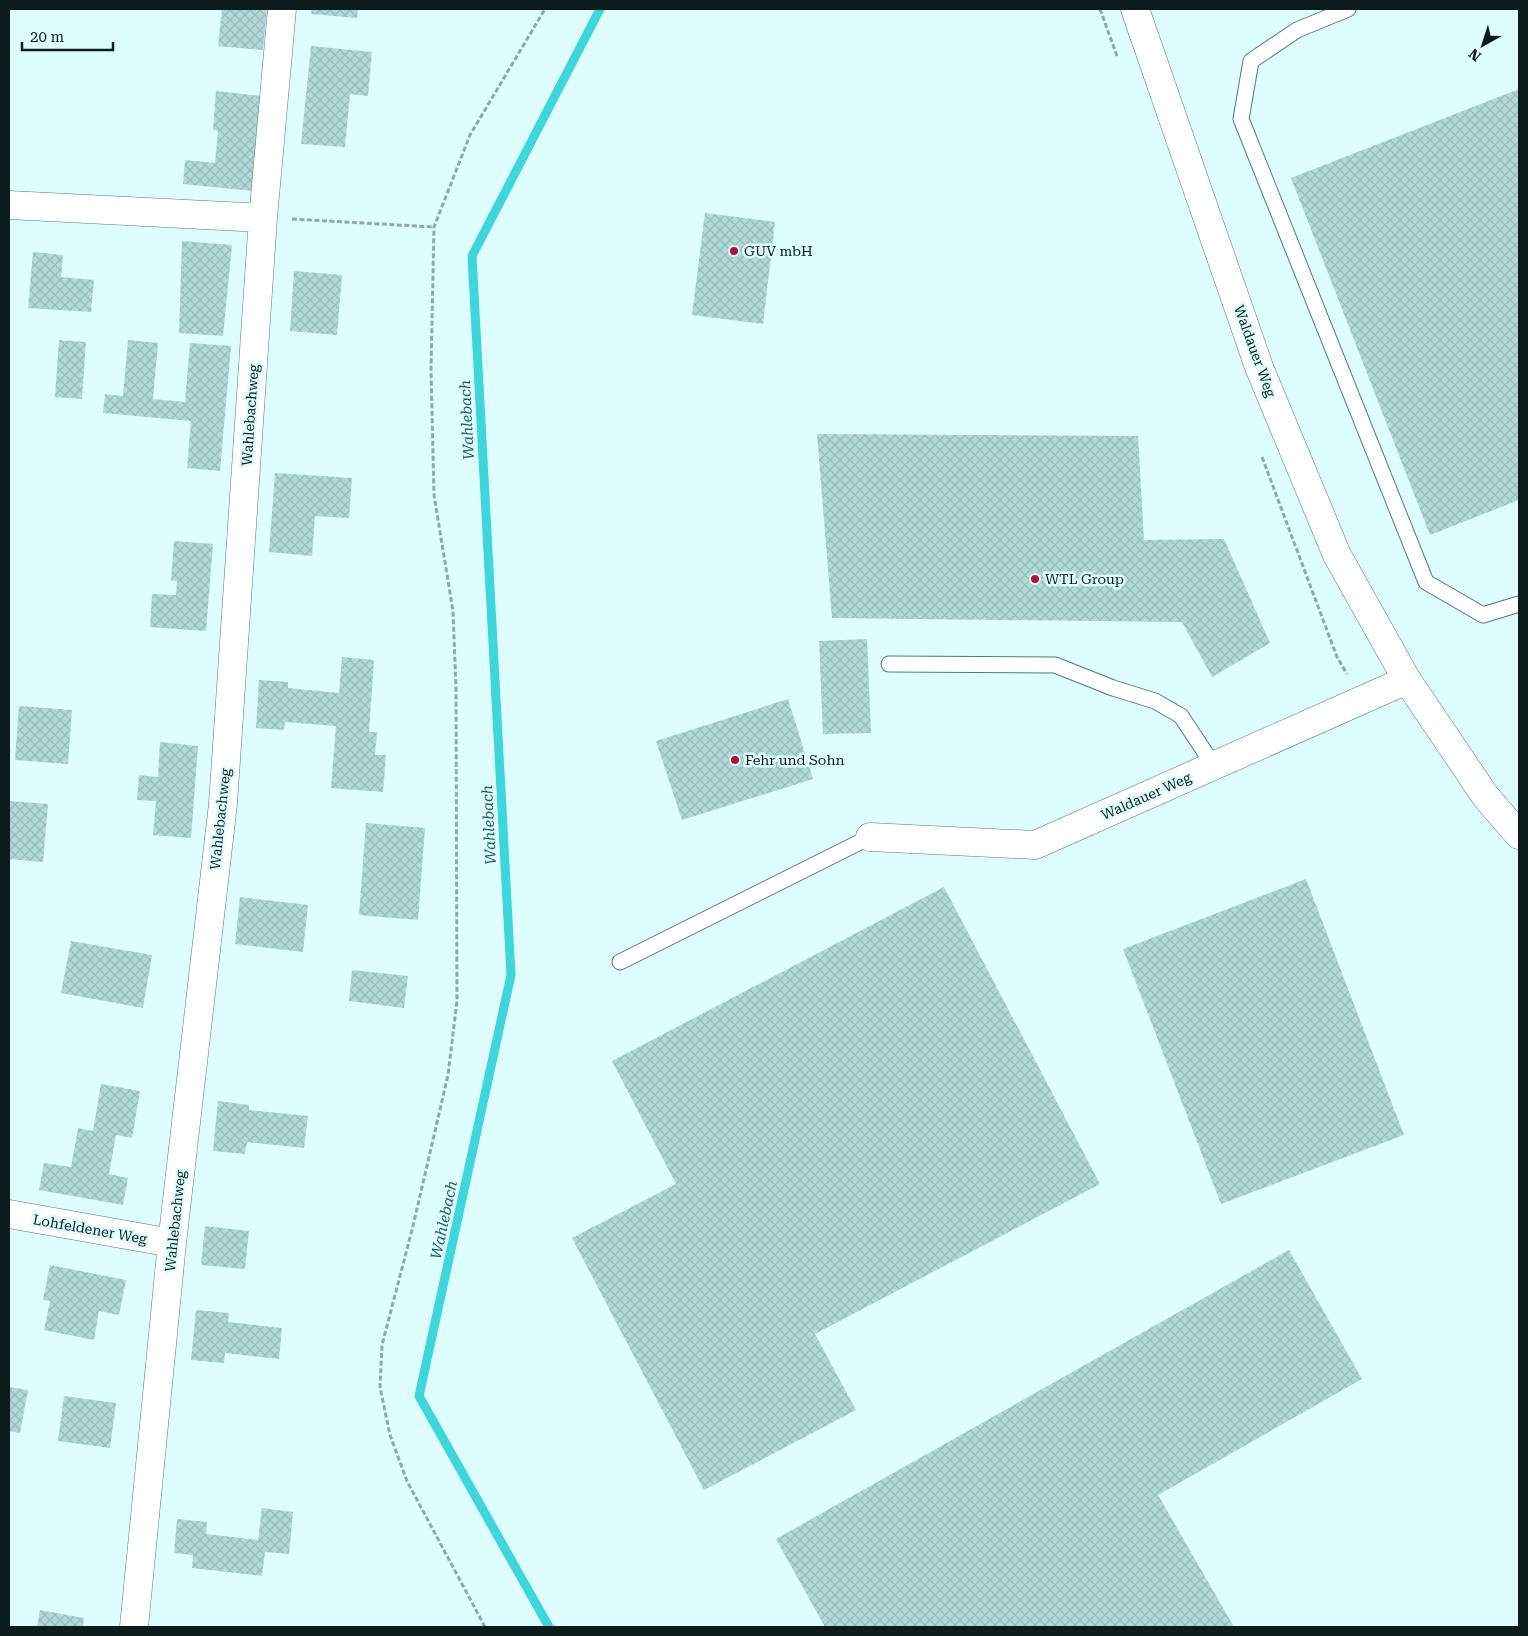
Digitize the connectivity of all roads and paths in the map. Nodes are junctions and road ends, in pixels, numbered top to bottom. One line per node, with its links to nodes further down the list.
1 (282, 9): 6 (street, Wahlebachweg)
2 (545, 9): 7 (path)
3 (1135, 9): 10 (street, Waldauer Weg)
4 (1348, 9): 8 (lane)
5 (9, 205): 6 (street)
6 (263, 218): 7 (path); 16 (street, Wahlebachweg)
7 (434, 226): 18 (path)
8 (1519, 604)
9 (889, 664): 11 (lane)
10 (1407, 680): 11 (street, Waldauer Weg); 12 (street, Waldauer Weg)
11 (1214, 766): 13 (street, Waldauer Weg)
12 (1519, 835)
13 (870, 837): 14 (lane)
14 (620, 962)
15 (9, 1214): 16 (street, Lohfeldener Weg)
16 (172, 1243): 17 (street, Wahlebachweg)
17 (134, 1627)
18 (485, 1627)

